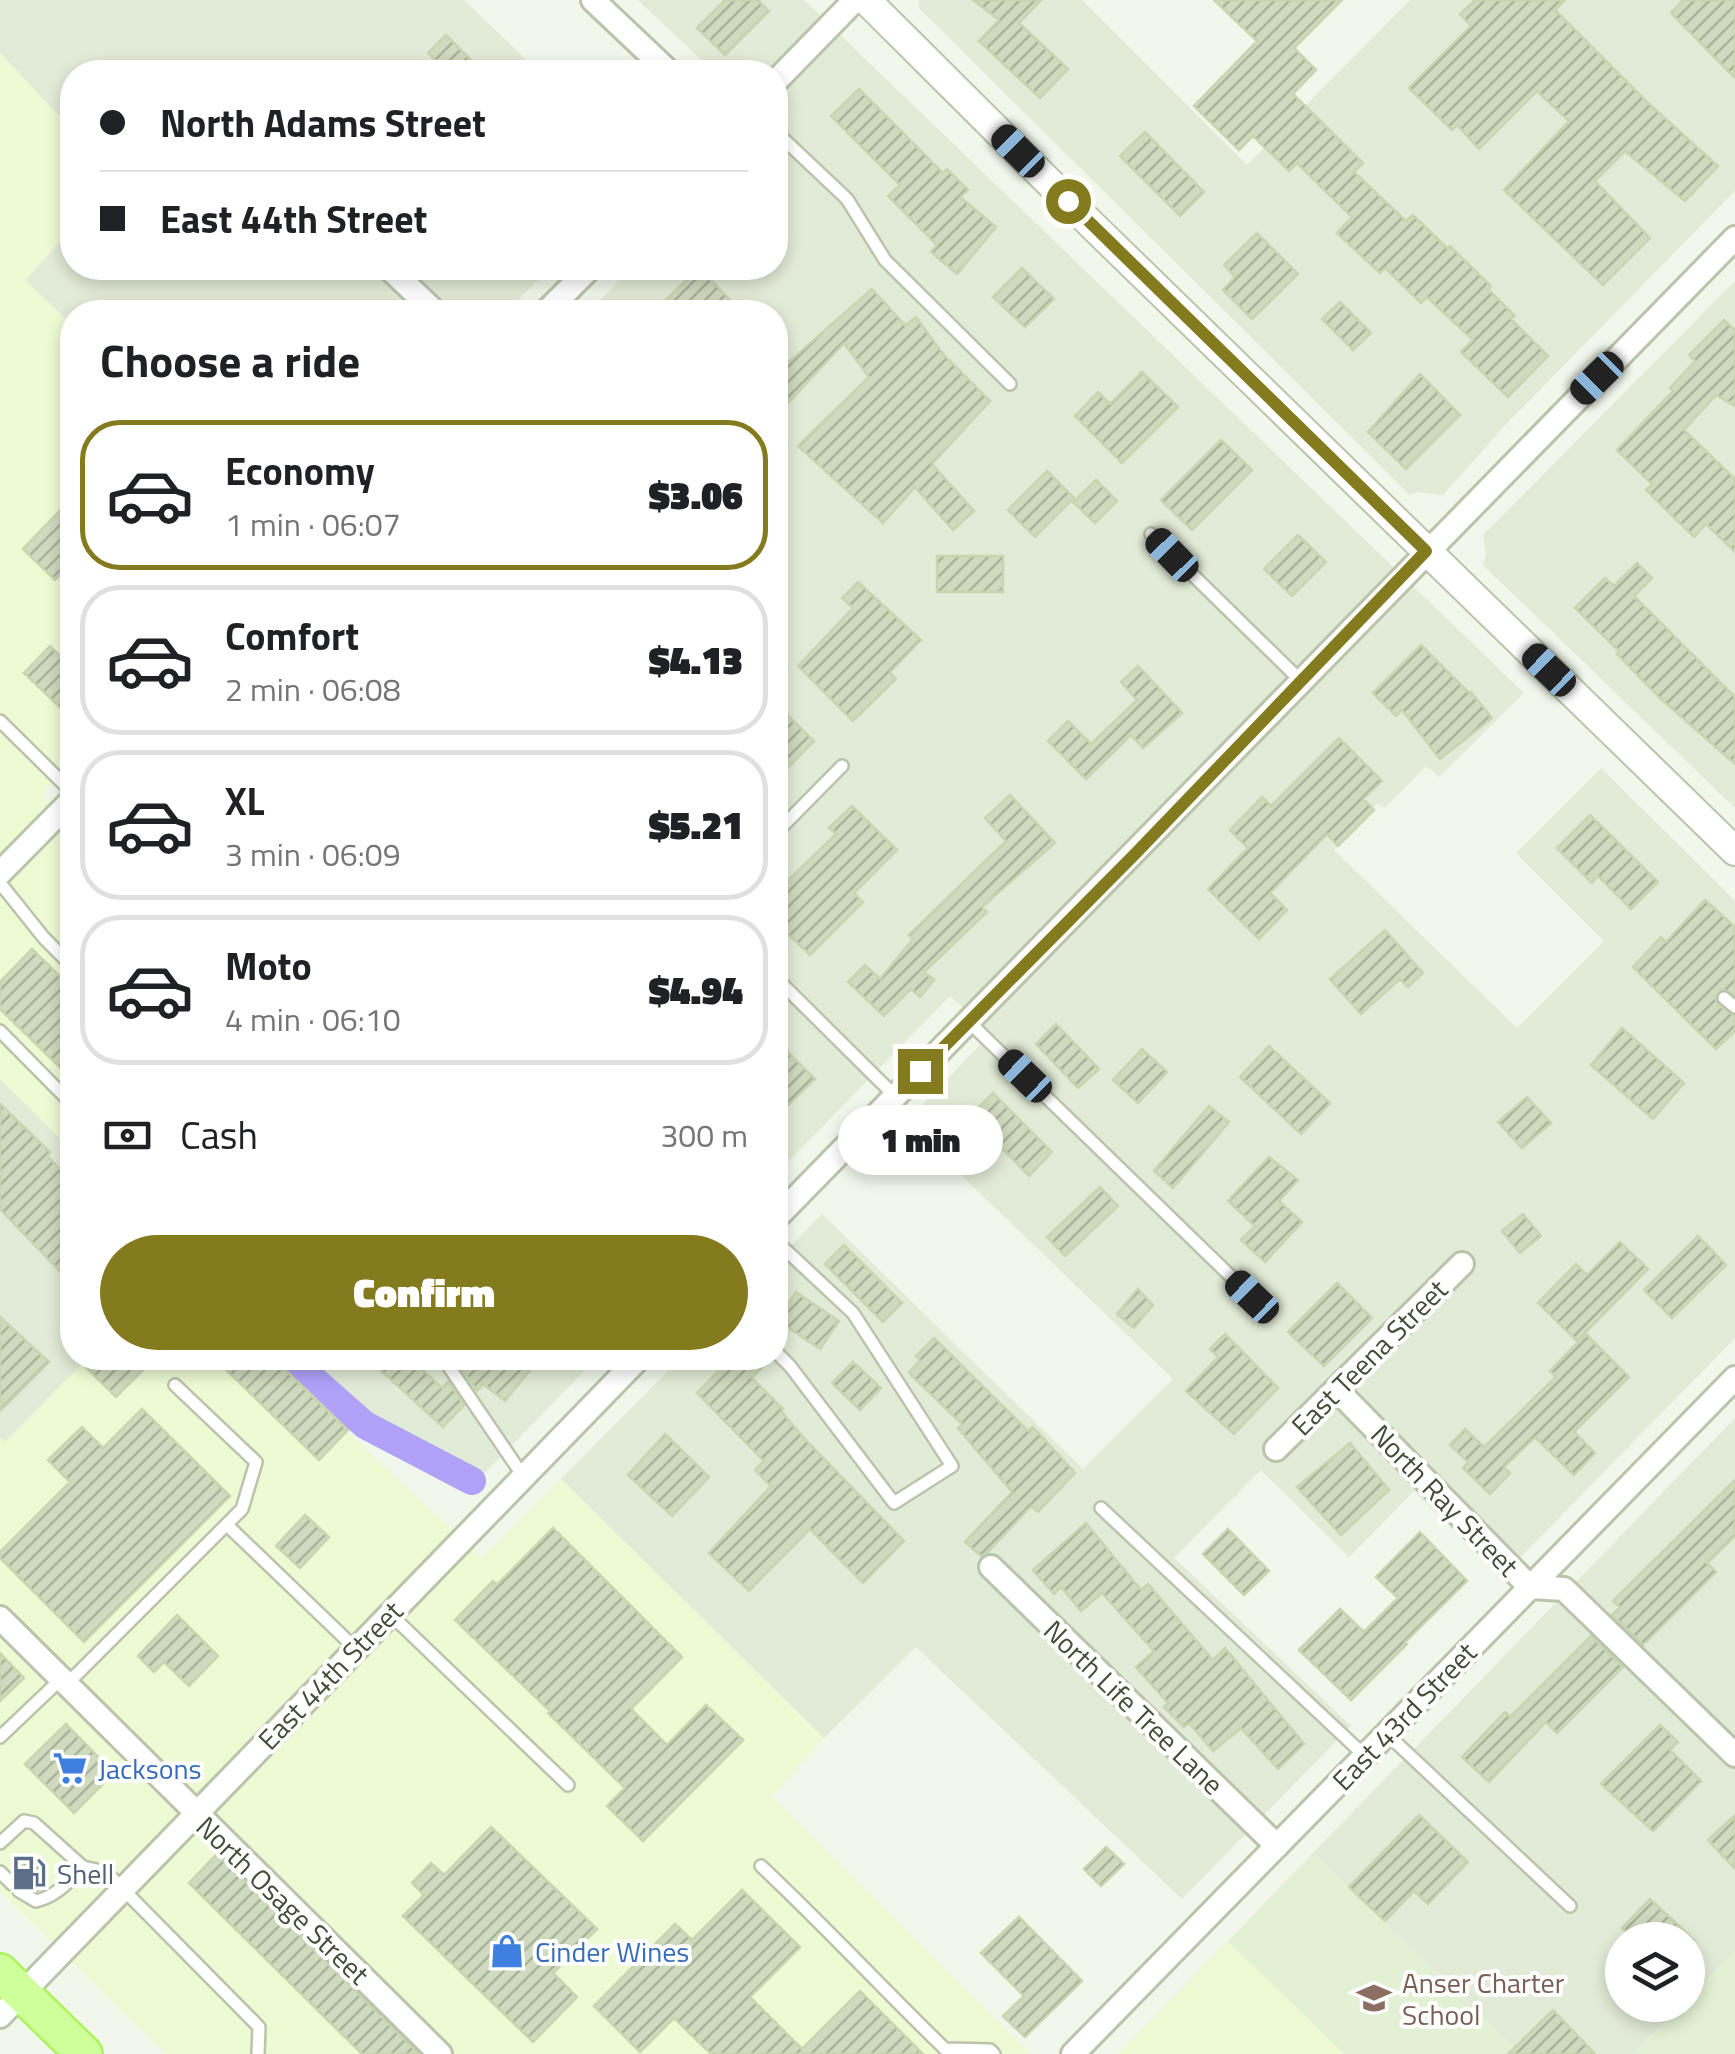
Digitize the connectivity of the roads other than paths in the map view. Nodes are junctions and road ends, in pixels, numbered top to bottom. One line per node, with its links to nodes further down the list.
1 (593, 0): 4 (street)
2 (855, 0): 5 (street)
3 (866, 0): 14 (street)
4 (656, 60)
5 (788, 69)
6 (788, 143): 12 (lane)
7 (1735, 238): 14 (street)
8 (402, 280): 10 (street)
9 (578, 280): 11 (street)
10 (423, 300)
11 (558, 300)
12 (1010, 384)
13 (1151, 534): 15 (lane)
14 (1426, 551): 15 (street); 21 (street)
15 (1301, 681): 28 (street)
16 (0, 721): 18 (lane)
17 (842, 766): 20 (lane)
18 (60, 780)
19 (60, 812): 22 (street)
20 (788, 821)
21 (1733, 846)
22 (0, 873)
23 (0, 883): 24 (lane)
24 (60, 954)
25 (788, 990): 31 (lane)
26 (1724, 998): 27 (lane)
27 (1735, 1008)
28 (968, 1021): 31 (street); 35 (lane)
29 (0, 1031): 30 (lane)
30 (60, 1092)
31 (895, 1096): 32 (street)
32 (788, 1205)
33 (788, 1252): 36 (lane)
34 (1462, 1264): 41 (street, East Teena Street)
35 (1252, 1297)
36 (788, 1364)
37 (451, 1370): 43 (lane)
38 (627, 1370): 43 (street, East 44th Street)
39 (1735, 1378): 47 (street, East 43rd Street)
40 (174, 1385): 45 (lane)
41 (1336, 1389): 42 (street, East Teena Street); 47 (street, North Ray Street)
42 (1276, 1449)
43 (522, 1476): 48 (street, East 44th Street)
44 (1101, 1508): 55 (lane)
45 (227, 1525): 50 (lane); 51 (lane)
46 (992, 1567): 59 (street, North Life Tree Lane)
47 (1530, 1587): 52 (street, East 43rd Street); 54 (street, North Ray Street)
48 (389, 1613): 50 (street, East 44th Street); 56 (lane)
49 (0, 1618): 51 (street, North Osage Street)
50 (356, 1650): 57 (street, East 44th Street)
51 (64, 1682): 53 (lane); 57 (street, North Osage Street)
52 (1387, 1734): 55 (street, East 43rd Street); 64 (lane)
53 (0, 1737)
54 (1735, 1755)
55 (1365, 1756): 59 (street, East 43rd Street)
56 (568, 1785)
57 (196, 1815): 63 (street, East 44th Street); 68 (street, North Osage Street)
58 (0, 1843): 61 (lane)
59 (1277, 1846): 70 (street, East 43rd Street)
60 (762, 1866): 69 (lane)
61 (83, 1867): 62 (lane); 63 (lane)
62 (0, 1872)
63 (126, 1889): 65 (street, East 44th Street); 67 (lane)
64 (1570, 1906)
65 (7, 1994): 66 (main road)
66 (84, 2054)
67 (258, 2054)
68 (440, 2054)
69 (994, 2054)
70 (1074, 2054)

